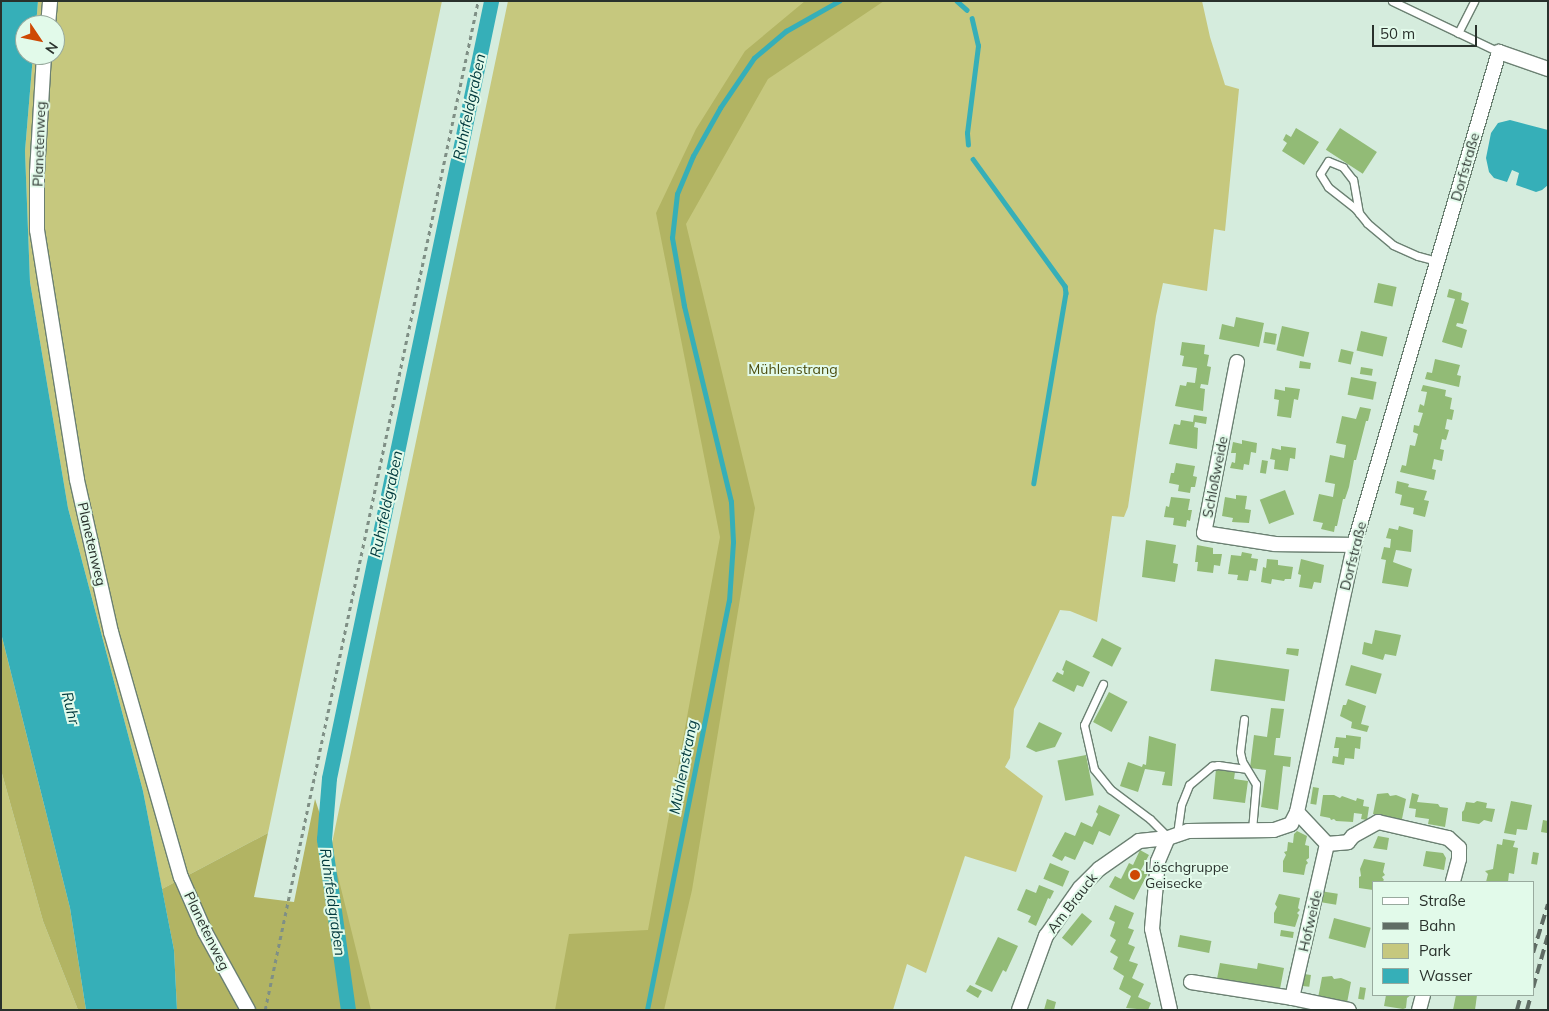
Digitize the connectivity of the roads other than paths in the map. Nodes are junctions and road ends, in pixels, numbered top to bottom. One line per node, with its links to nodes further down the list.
1 (50, 1): 4 (street)
2 (1392, 1): 5 (lane)
3 (1474, 1): 5 (lane)
4 (49, 15)
5 (1458, 33): 6 (lane)
6 (1498, 52): 8 (street); 10 (street, Dorfstraße)
7 (43, 65): 24 (street, Planetenweg)
8 (1548, 69)
9 (1359, 213): 9 (lane); 10 (lane)
10 (1437, 261): 12 (street, Dorfstraße)
11 (1237, 362): 12 (street, Schloßweide)
12 (1354, 545): 16 (street, Dorfstraße)
13 (1103, 684): 18 (lane)
14 (1244, 719): 15 (lane)
15 (1246, 769): 17 (lane); 18 (lane)
16 (1297, 812): 17 (street); 19 (street)
17 (1252, 830): 18 (street)
18 (1172, 836): 25 (street, Am Brauck); 26 (street)
19 (1327, 844): 20 (street); 23 (street, Hofweide)
20 (1453, 881)
21 (1191, 982): 23 (street)
22 (1423, 996): 28 (street)
23 (1292, 998): 27 (street)
24 (248, 1010)
25 (1018, 1010)
26 (1170, 1010)
27 (1349, 1010)
28 (1419, 1010)

